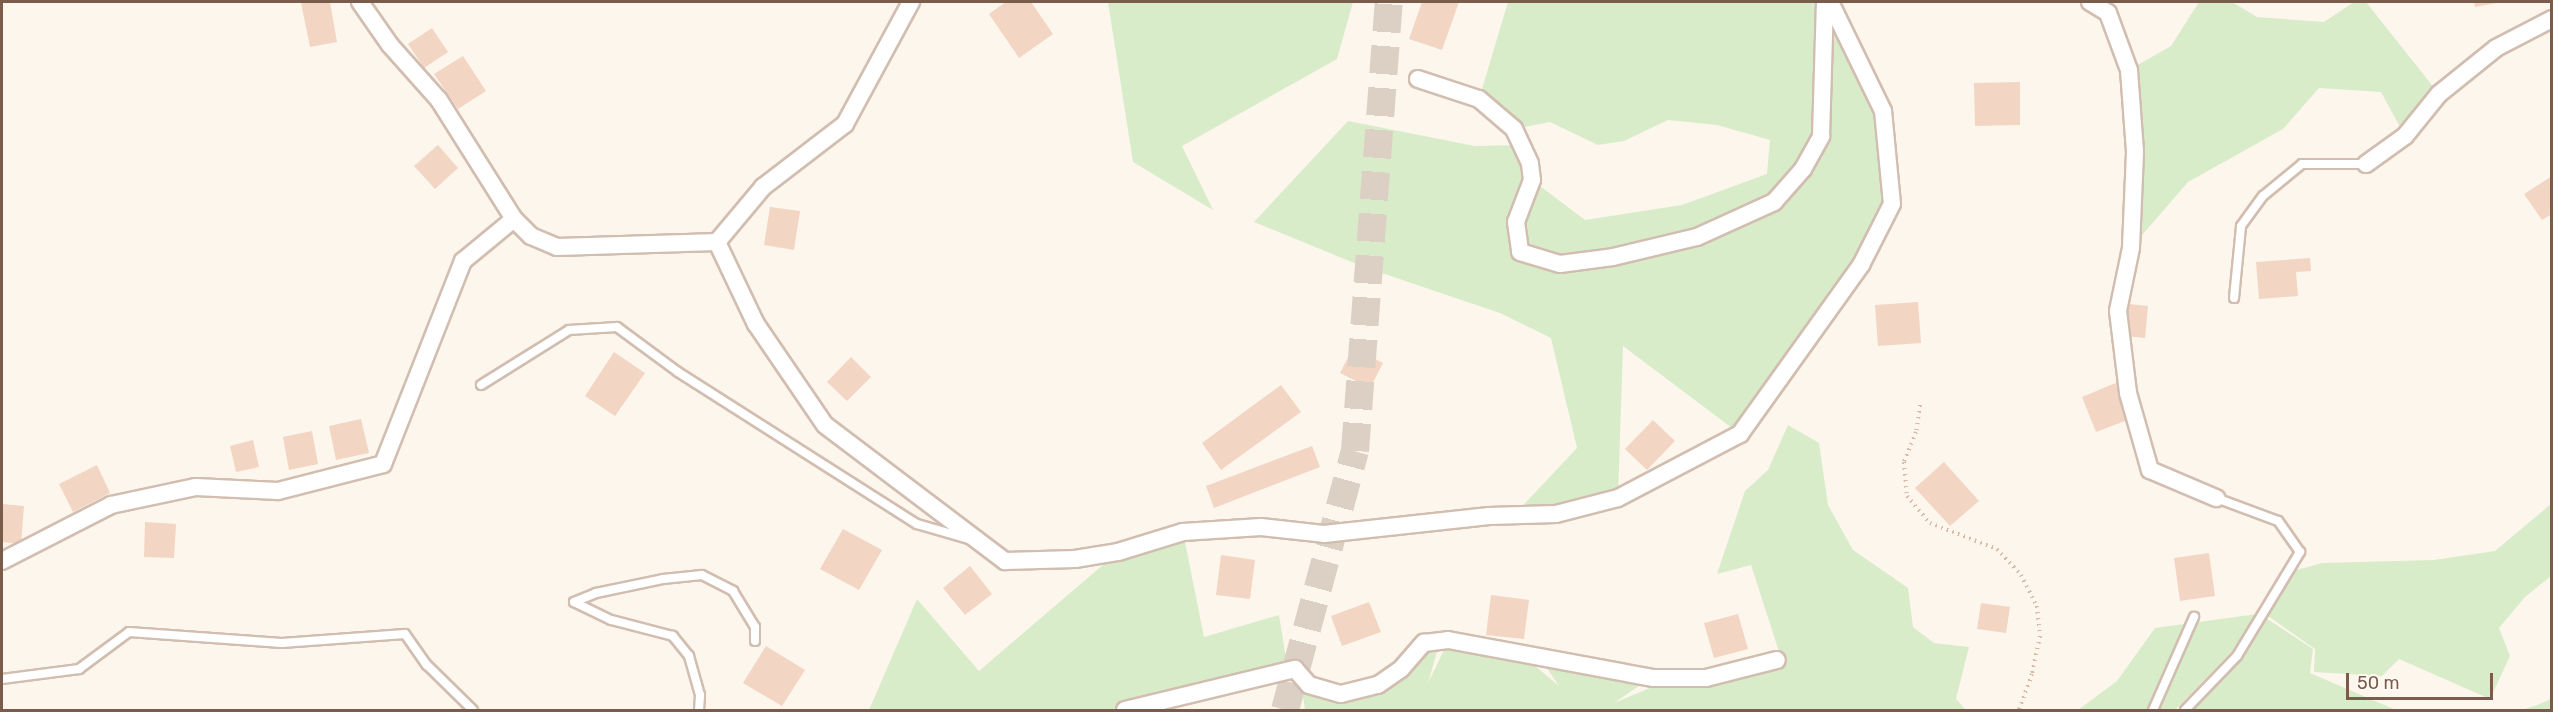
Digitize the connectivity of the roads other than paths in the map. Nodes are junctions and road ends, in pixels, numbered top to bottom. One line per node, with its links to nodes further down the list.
1 (360, 2): 9 (street)
2 (911, 2): 10 (street)
3 (1825, 2): 7 (street)
4 (1830, 2): 14 (street)
5 (2090, 2): 13 (street)
6 (2552, 19): 8 (street)
7 (1418, 79)
8 (2366, 164): 11 (lane)
9 (514, 219): 10 (street); 15 (street)
10 (717, 242): 14 (street)
11 (2234, 298)
12 (481, 385): 14 (lane)
13 (2216, 498): 24 (lane)
14 (978, 542)
15 (2, 561)
16 (2194, 617): 23 (lane)
17 (755, 641): 21 (lane)
18 (1777, 660): 22 (street)
19 (2, 679): 20 (lane)
20 (473, 711)
21 (699, 711)
22 (1125, 711)
23 (2153, 711)
24 (2185, 711)

